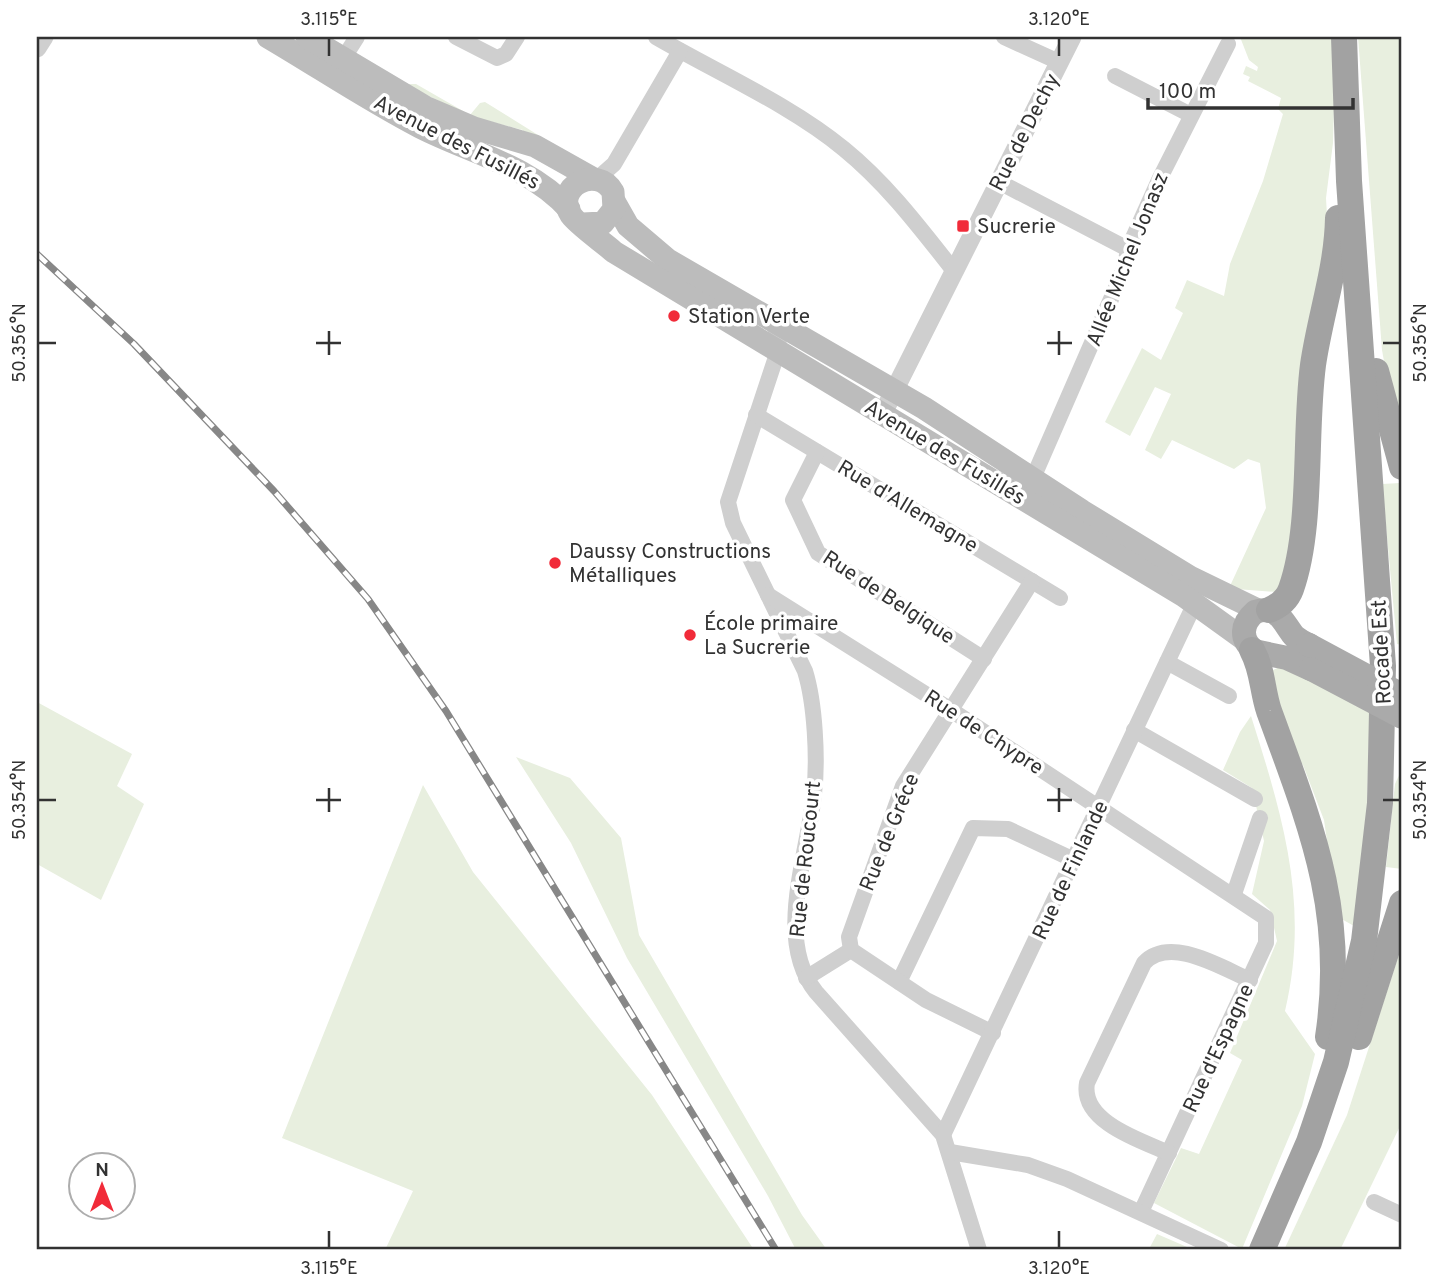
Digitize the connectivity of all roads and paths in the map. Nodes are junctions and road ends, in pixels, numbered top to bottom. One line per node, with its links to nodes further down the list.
1 (44, 37): 12 (street)
2 (268, 37): 21 (main road, Avenue des Fusillés)
3 (307, 37): 14 (main road, Avenue des Fusillés)
4 (357, 37): 14 (street)
5 (456, 37): 6 (street)
6 (517, 37)
7 (656, 37): 13 (street)
8 (1004, 37): 15 (street)
9 (1072, 37): 15 (street, Rue de Dechy)
10 (1344, 37): 17 (highway, Rocade Est)
11 (1228, 44): 18 (street, Allée Michel Jonasz)
12 (37, 48)
13 (680, 51): 19 (street); 24 (street)
14 (344, 59): 19 (main road, Avenue des Fusillés)
15 (1059, 62): 20 (street, Rue de Dechy)
16 (1115, 76): 18 (street)
17 (1346, 112): 23 (highway, Rocade Est); 37 (highway)
18 (1191, 115): 22 (street, Allée Michel Jonasz)
19 (606, 182): 21 (main road); 21 (main road); 25 (main road, Avenue des Fusillés)
20 (999, 182): 22 (street); 24 (street, Rue de Dechy)
21 (576, 217): 26 (main road, Avenue des Fusillés)
22 (1128, 249): 32 (street, Allée Michel Jonasz)
23 (1354, 252): 31 (highway); 61 (highway, Rocade Est)
24 (954, 271): 27 (street, Rue de Dechy)
25 (772, 322): 26 (street); 27 (main road, Avenue des Fusillés)
26 (778, 351): 28 (street, Rue de Roucourt); 29 (main road, Avenue des Fusillés)
27 (894, 391): 29 (street, Rue de Dechy); 32 (main road, Avenue des Fusillés)
28 (756, 415): 30 (street, Rue d'Allemagne); 34 (street, Rue de Roucourt)
29 (882, 415): 36 (main road, Avenue des Fusillés)
30 (817, 452): 33 (street, Rue d'Allemagne); 40 (street, Rue de Belgique)
31 (1402, 467)
32 (1033, 478): 37 (main road, Avenue des Fusillés)
33 (1032, 581): 35 (street, Rue d'Allemagne); 40 (street, Rue de Gréce)
34 (768, 595): 44 (street, Rue de Chypre); 54 (street, Rue de Roucourt)
35 (1060, 598)
36 (1195, 603): 38 (main road, Avenue des Fusillés); 41 (street, Rue de Finlande)
37 (1264, 610): 38 (main road); 39 (main road, Avenue des Fusillés)
38 (1249, 645): 39 (main road, Avenue des Fusillés); 61 (highway)
39 (1310, 657): 42 (main road, bridge); 45 (main road, bridge)
40 (984, 659): 44 (street, Rue de Gréce)
41 (1167, 662): 43 (street); 46 (street, Rue de Finlande)
42 (1402, 695)
43 (1229, 696)
44 (951, 710): 48 (street, Rue de Chypre); 53 (street, Rue de Gréce)
45 (1402, 717)
46 (1134, 730): 47 (street); 48 (street, Rue de Finlande)
47 (1255, 799)
48 (1099, 807): 50 (street, Rue de Finlande); 51 (street, Rue de Chypre)
49 (1260, 818): 51 (street)
50 (1074, 860): 56 (street); 57 (street, Rue de Finlande)
51 (1234, 894): 55 (street, Rue d'Espagne)
52 (1402, 903): 61 (highway)
53 (851, 950): 54 (street); 56 (street)
54 (806, 978): 58 (street, Rue de Roucourt)
55 (1250, 980): 60 (street, Rue d'Espagne); 60 (street)
56 (899, 982): 57 (street)
57 (993, 1033): 58 (street, Rue de Finlande)
58 (943, 1135): 59 (street, Rue de Roucourt)
59 (950, 1152): 63 (street); 65 (street, Rue de Roucourt)
60 (1169, 1153): 63 (street, Rue d'Espagne)
61 (1296, 1175): 67 (highway, Rocade Est)
62 (1374, 1202): 64 (street)
63 (1141, 1212): 66 (street)
64 (1402, 1215)
65 (979, 1250)
66 (1221, 1250)
67 (1262, 1250)

